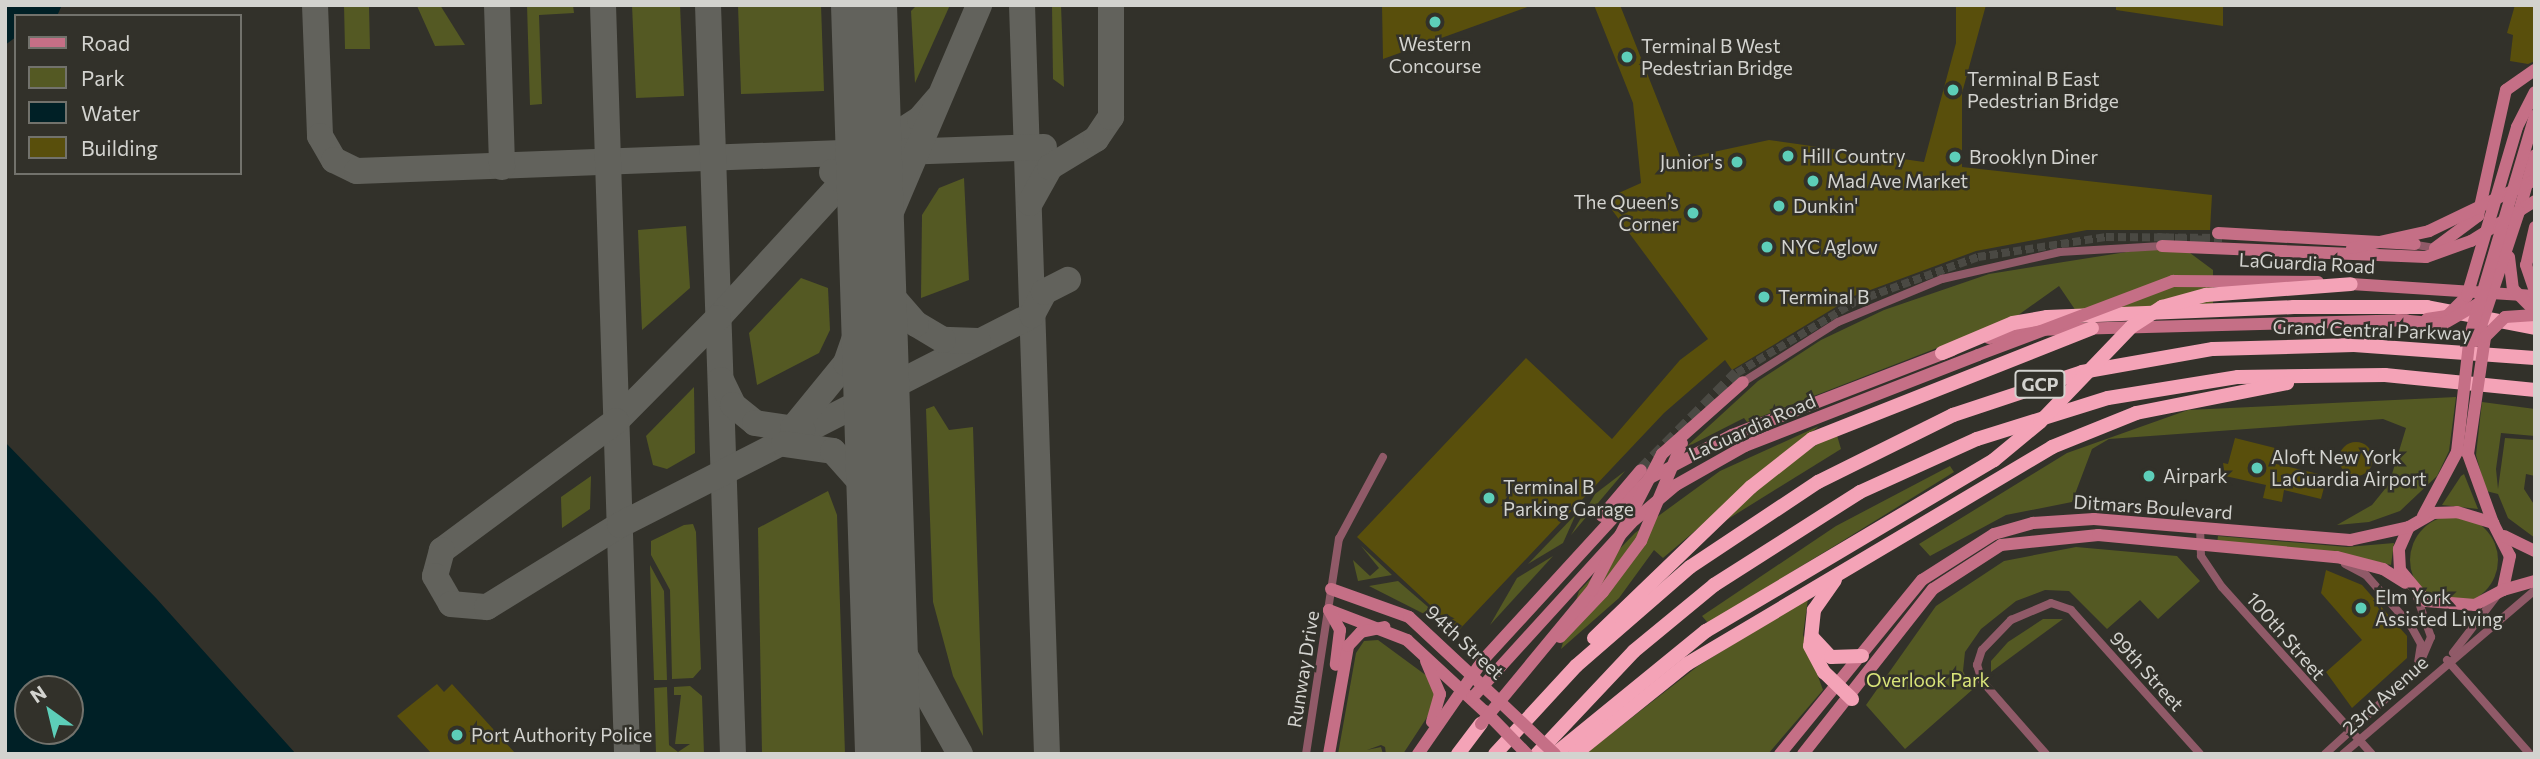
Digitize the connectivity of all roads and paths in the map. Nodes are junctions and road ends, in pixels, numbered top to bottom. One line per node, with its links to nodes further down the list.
1 (2535, 70): 15 (street)
2 (2535, 92): 3 (street)
3 (2529, 108): 20 (street, bridge)
4 (2535, 115): 18 (street, bridge)
5 (2535, 155): 8 (street)
6 (2535, 180): 14 (street, bridge)
7 (2535, 201): 13 (street, bridge)
8 (2519, 212): 19 (street, bridge); 25 (street, bridge)
9 (2535, 227): 17 (street)
10 (2218, 233): 12 (street)
11 (2330, 243): 12 (street)
12 (2415, 244): 15 (street)
13 (2162, 246): 27 (street)
14 (2352, 248)
15 (2435, 248)
16 (2351, 284): 17 (street, LaGuardia Road); 57 (street, LaGuardia Road, bridge); 74 (highway, bridge)
17 (2535, 294)
18 (2480, 301): 20 (street, bridge); 25 (street, bridge)
19 (2535, 313): 30 (street, bridge)
20 (2398, 320): 21 (street, LaGuardia Road)
21 (2092, 328): 23 (street, LaGuardia Road); 71 (highway)
22 (2535, 328): 23 (highway)
23 (1942, 353): 40 (street, LaGuardia Road)
24 (2535, 358): 71 (highway, Grand Central Parkway / GCP)
25 (2467, 372): 30 (street, bridge)
26 (2354, 374): 28 (highway, GCP); 38 (highway); 73 (highway, GCP)
27 (1744, 382): 52 (street, bridge)
28 (2535, 390)
29 (1682, 443): 52 (street, bridge)
30 (2463, 453): 33 (street); 34 (street)
31 (1384, 457): 45 (street, Runway Drive)
32 (1641, 470): 40 (street)
33 (2422, 517): 34 (street); 36 (street)
34 (2493, 523): 37 (street)
35 (2200, 527): 36 (street, Ditmars Boulevard); 39 (street); 53 (street, Ditmars Boulevard)
36 (2409, 527): 43 (street)
37 (2504, 536): 41 (street); 46 (street)
38 (1898, 539): 49 (highway); 75 (highway)
39 (2198, 545): 42 (street, Ditmars Boulevard); 61 (street, Ditmars Boulevard); 64 (street, 100th Street)
40 (1584, 550): 56 (street, LaGuardia Road)
41 (2535, 551)
42 (2319, 557): 43 (street, Ditmars Boulevard); 55 (street)
43 (2405, 583): 47 (street)
44 (2534, 584): 46 (street); 54 (street, 23rd Avenue)
45 (1331, 589): 48 (street, Runway Drive); 56 (street, 94th Street)
46 (2500, 594): 47 (street); 54 (street, 23rd Avenue)
47 (2417, 596): 55 (street, 23rd Avenue)
48 (1329, 610): 50 (street, 94th Street); 62 (street); 67 (street, Runway Drive)
49 (1810, 625): 53 (highway); 59 (highway)
50 (1384, 627): 51 (street, 94th Street); 62 (street)
51 (1407, 640): 58 (street, 94th Street); 66 (street)
52 (1553, 643): 63 (street, bridge)
53 (1862, 656): 59 (street, Ditmars Boulevard)
54 (2447, 660): 65 (street, 23rd Avenue); 83 (street)
55 (2417, 670): 64 (street, 23rd Avenue)
56 (1473, 673): 57 (street, 94th Street); 58 (street, LaGuardia Road)
57 (1484, 685): 60 (street, LaGuardia Road); 74 (street, 94th Street, bridge)
58 (1461, 688): 60 (street, 94th Street); 66 (street, LaGuardia Road)
59 (1839, 688): 61 (highway); 76 (street, Ditmars Boulevard)
60 (1472, 698): 63 (street, 94th Street)
61 (1852, 699): 77 (street, Ditmars Boulevard)
62 (1333, 708): 68 (street)
63 (1483, 717): 69 (street); 70 (highway); 72 (street, 94th Street, bridge)
64 (2350, 731): 65 (street, 100th Street); 80 (street, 23rd Avenue)
65 (2359, 740): 81 (street, 23rd Avenue); 82 (street, 100th Street)
66 (1422, 748)
67 (1306, 754)
68 (1329, 754)
69 (1452, 754)
70 (1458, 754)
71 (1495, 754)
72 (1527, 754)
73 (1537, 754)
74 (1555, 754)
75 (1574, 754)
76 (1780, 754)
77 (1803, 754)
78 (2046, 754): 79 (street, 99th Street)
79 (2200, 754)
80 (2325, 754)
81 (2343, 754)
82 (2372, 754)
83 (2530, 754)

